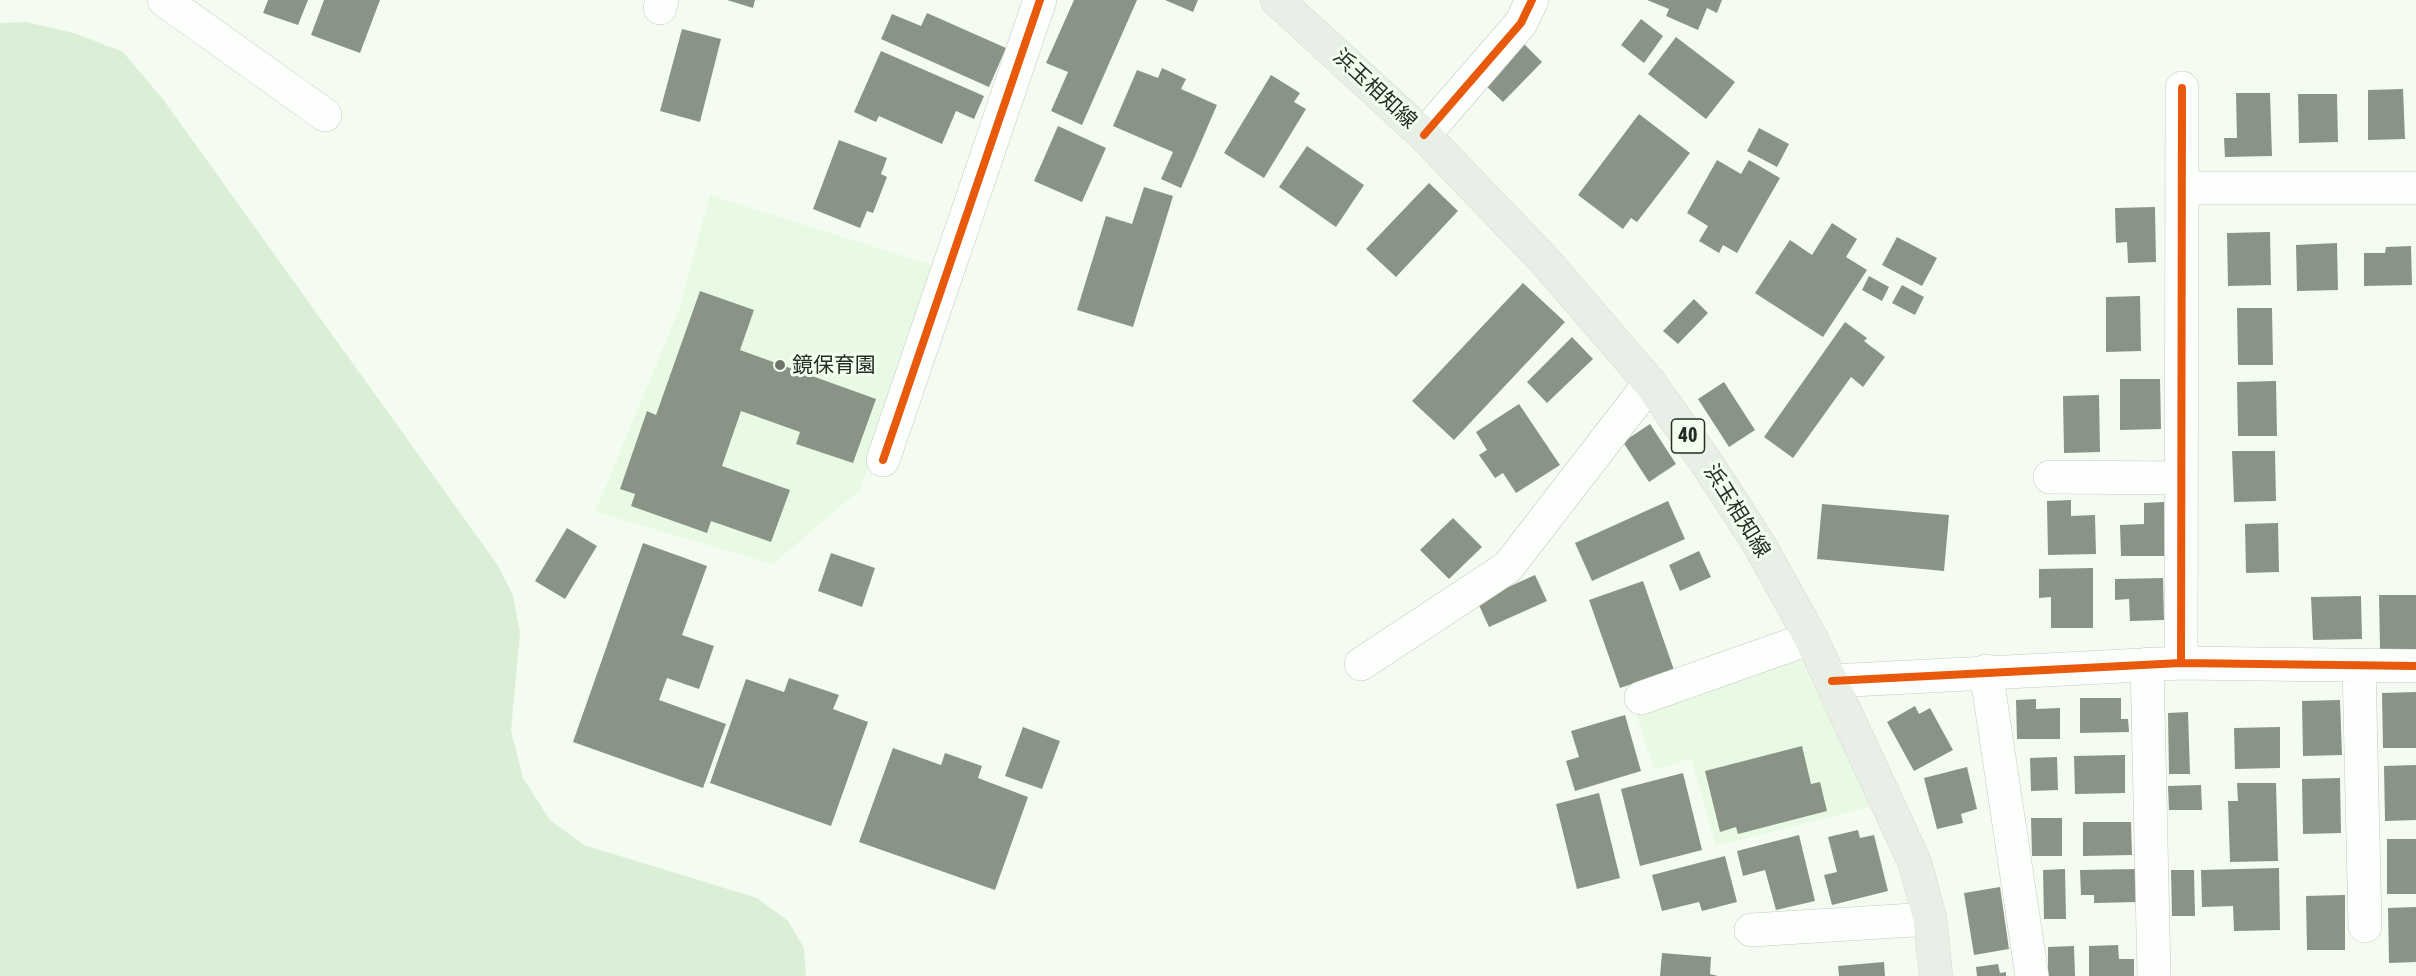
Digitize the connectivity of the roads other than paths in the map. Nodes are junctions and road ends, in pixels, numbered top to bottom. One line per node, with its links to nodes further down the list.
1 (164, 0): 6 (street)
2 (1040, 0): 11 (street)
3 (1532, 0): 7 (street)
4 (1285, 3): 7 (main road, 浜玉相知線 / 40)
5 (2182, 87): 8 (street)
6 (325, 115)
7 (1424, 135): 10 (main road, 浜玉相知線 / 40)
8 (2182, 188): 9 (street); 13 (street)
9 (2416, 188)
10 (1650, 383): 14 (main road, 浜玉相知線 / 40); 16 (street)
11 (884, 460)
12 (2050, 477): 13 (street)
13 (2181, 478): 15 (street)
14 (1811, 638): 21 (main road, 浜玉相知線 / 40); 22 (street)
15 (2181, 663): 17 (street); 18 (street)
16 (1361, 664)
17 (2147, 664): 20 (street); 28 (street)
18 (2359, 665): 19 (street); 24 (street)
19 (2416, 666)
20 (1986, 672): 21 (street); 27 (street)
21 (1832, 681): 23 (main road, 浜玉相知線 / 40)
22 (1641, 698)
23 (1930, 919): 25 (street); 26 (main road, 浜玉相知線 / 40)
24 (2365, 926)
25 (1751, 930)
26 (1936, 976)
27 (2032, 976)
28 (2154, 976)

